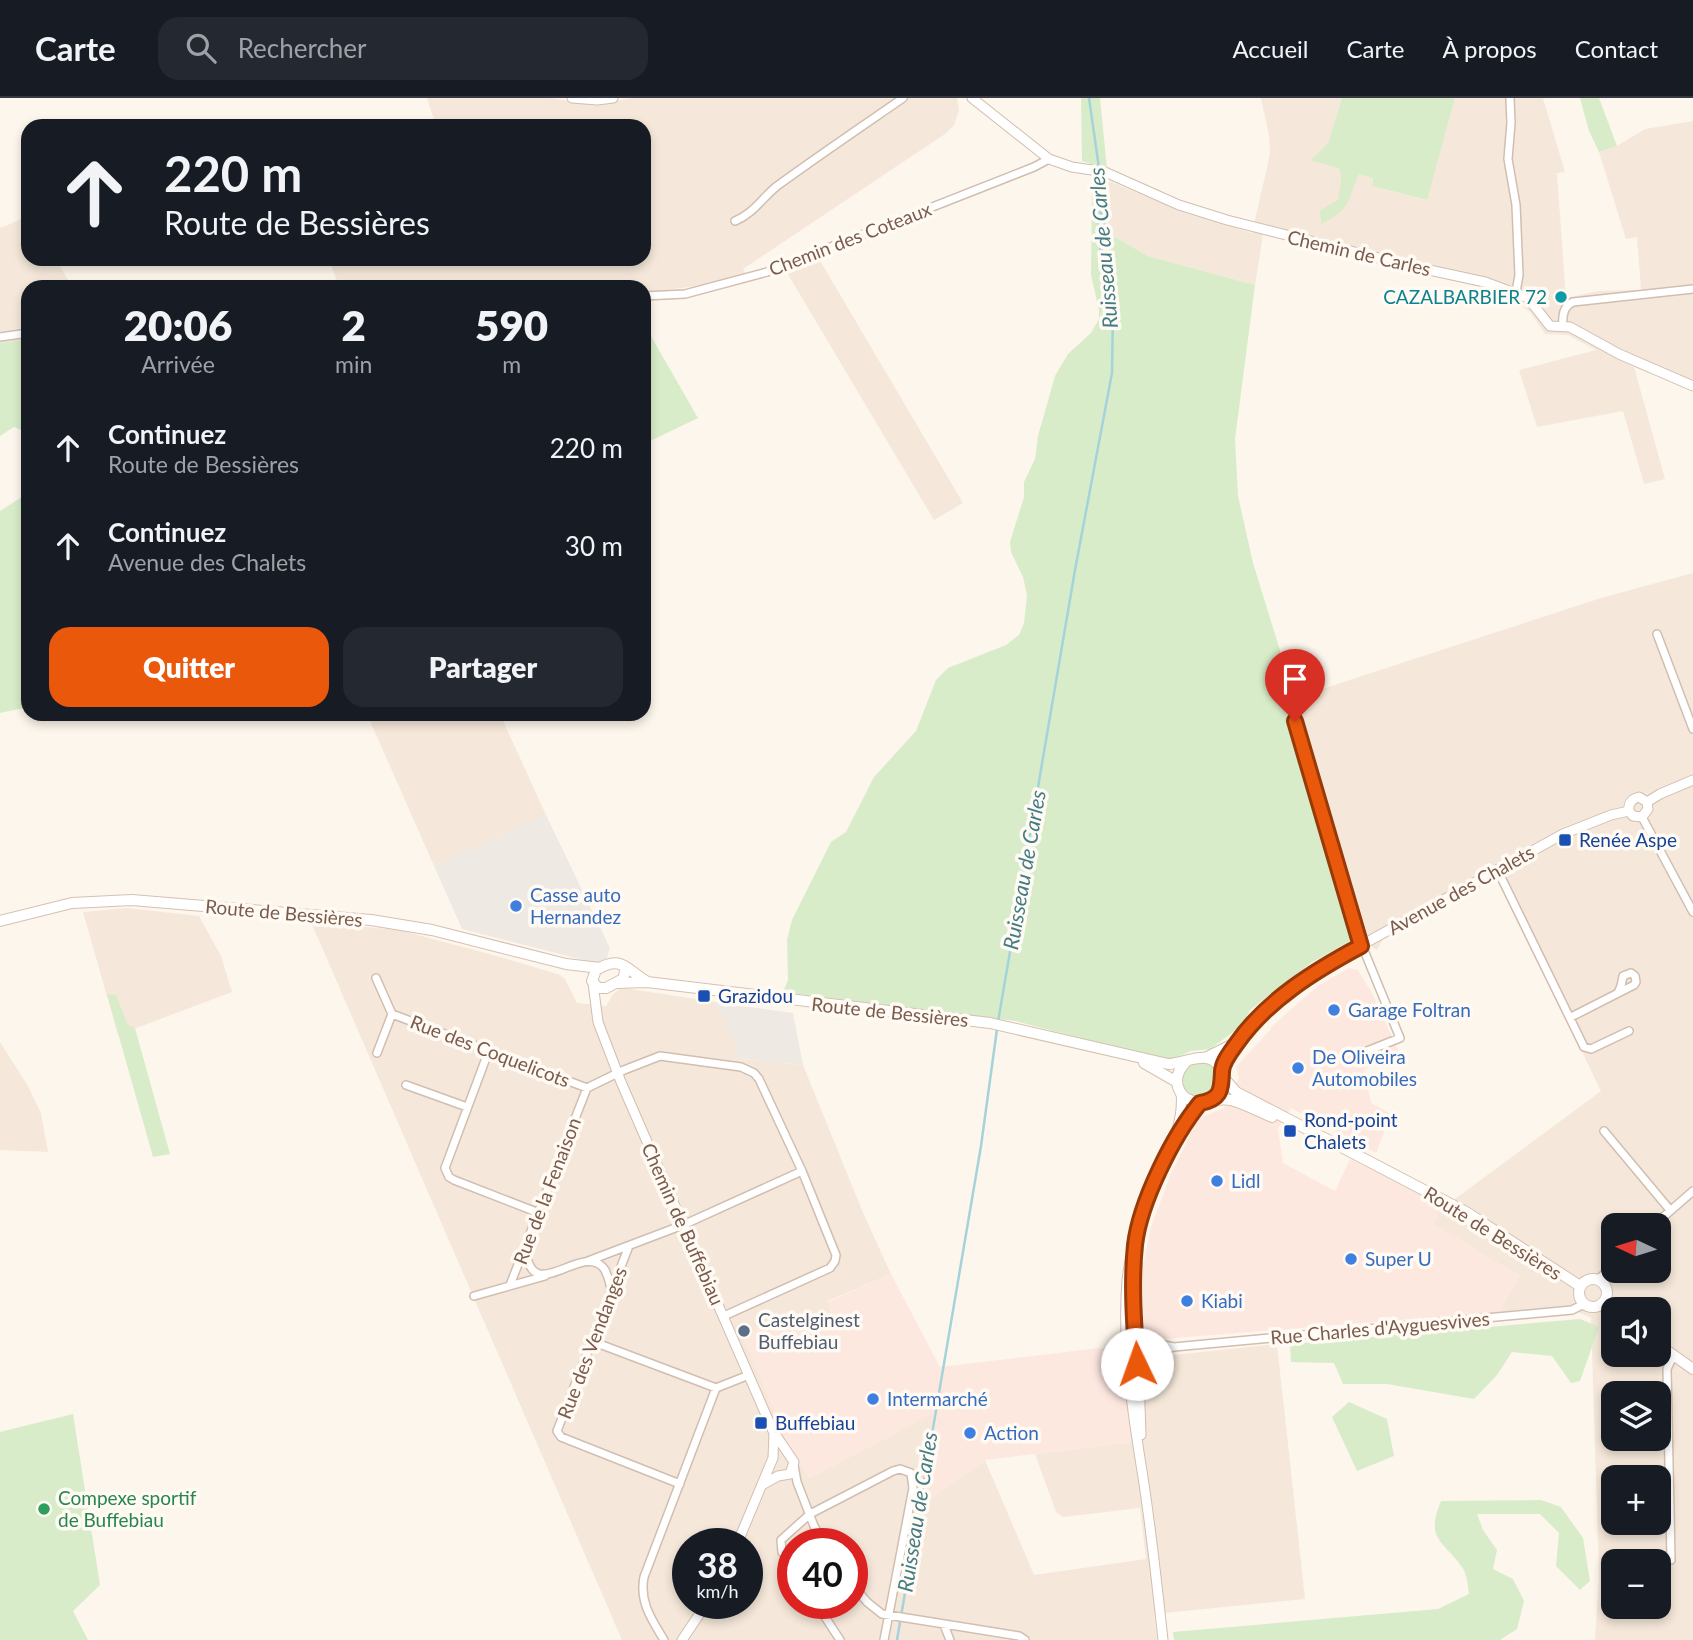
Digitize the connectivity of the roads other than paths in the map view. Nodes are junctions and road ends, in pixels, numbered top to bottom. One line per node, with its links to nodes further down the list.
1 (572, 98): 2 (street)
2 (613, 98)
3 (903, 98): 7 (street)
4 (972, 98): 6 (street)
5 (1510, 99): 9 (street)
6 (1049, 159): 9 (street, Chemin de Carles); 10 (street, Chemin des Coteaux)
7 (735, 221)
8 (1693, 289): 11 (street)
9 (1516, 292): 11 (street, Chemin de Carles)
10 (651, 296)
11 (1563, 326): 14 (street, Chemin de Carles)
12 (21, 334): 13 (street)
13 (0, 337)
14 (1693, 386)
15 (1657, 634): 17 (street)
16 (1295, 721): 25 (street)
17 (1693, 729)
18 (1693, 780): 19 (street, Avenue des Chalets)
19 (1647, 802): 20 (street, Avenue des Chalets); 21 (street)
20 (1629, 811): 21 (street); 22 (street, Avenue des Chalets)
21 (1642, 817): 23 (street)
22 (1497, 869): 25 (street, Avenue des Chalets); 37 (street)
23 (1693, 912)
24 (0, 922): 26 (main road, Route de Bessières)
25 (1361, 946): 39 (street, Avenue des Chalets); 42 (street)
26 (566, 964): 27 (main road, Route de Bessières); 30 (main road, Route de Bessières)
27 (600, 968): 28 (main road, Route de Bessières); 30 (main road)
28 (626, 968): 31 (main road, Route de Bessières); 32 (main road)
29 (376, 978): 35 (street)
30 (592, 981): 33 (main road, Route de Bessières); 36 (street, Chemin de Buffebiau)
31 (647, 982): 32 (main road, Route de Bessières); 43 (main road, Route de Bessières)
32 (617, 983): 33 (main road, Route de Bessières)
33 (607, 988): 36 (street)
34 (1618, 993): 37 (street)
35 (392, 1014): 40 (street, Rue des Coquelicots); 41 (street, Rue des Coquelicots)
36 (597, 1015): 46 (street, Chemin de Buffebiau)
37 (1571, 1017): 38 (street)
38 (1629, 1031)
39 (1238, 1041): 44 (street, Avenue des Chalets); 47 (street, Avenue des Chalets)
40 (489, 1051): 49 (street, Rue des Coquelicots); 53 (street)
41 (377, 1053)
42 (1357, 1055)
43 (1131, 1057): 45 (main road, Route de Bessières); 50 (main road, Route de Bessières)
44 (1206, 1058): 45 (main road, Route de Bessières); 47 (main road, Route de Bessières)
45 (1186, 1062): 50 (main road)
46 (617, 1074): 49 (street); 57 (street); 62 (street, Chemin de Buffebiau)
47 (1222, 1074): 51 (main road); 54 (main road, Route de Bessières)
48 (406, 1085): 53 (street)
49 (587, 1088): 60 (street, Rue de la Fenaison)
50 (1179, 1088): 52 (main road, Route de Bessières); 56 (street)
51 (1213, 1099): 52 (main road, Route de Bessières); 54 (main road, Route de Bessières)
52 (1200, 1103): 56 (street)
53 (467, 1107): 60 (street)
54 (1302, 1128): 70 (main road, Route de Bessières)
55 (1604, 1132): 59 (street)
56 (1174, 1140): 79 (street)
57 (802, 1171): 62 (street); 76 (street)
58 (1693, 1191): 59 (street)
59 (1670, 1210): 61 (street)
60 (539, 1213): 64 (street, Rue de la Fenaison)
61 (1667, 1213)
62 (683, 1225): 63 (street); 76 (street, Chemin de Buffebiau)
63 (629, 1246): 65 (street); 71 (street, Rue des Vendanges)
64 (525, 1247): 66 (street); 69 (street, Rue de la Fenaison)
65 (587, 1261): 66 (street); 71 (street)
66 (549, 1275): 69 (street)
67 (1601, 1277): 68 (street)
68 (1598, 1280): 70 (main road); 73 (main road)
69 (510, 1285): 72 (street)
70 (1580, 1286): 75 (main road)
71 (611, 1295): 77 (street, Rue des Vendanges)
72 (474, 1296)
73 (1605, 1297)
74 (1601, 1303): 75 (main road)
75 (1584, 1304): 78 (street, Rue Charles d'Ayguesvives)
76 (724, 1316): 83 (street, Chemin de Buffebiau)
77 (594, 1342): 84 (street); 91 (street, Rue des Vendanges)
78 (1174, 1347): 79 (street, Rue Charles d'Ayguesvives); 79 (street, Rue Charles d'Ayguesvives)
79 (1134, 1348): 109 (street)
80 (1671, 1354): 81 (main road)
81 (1674, 1356): 82 (main road); 97 (street)
82 (1693, 1369)
83 (749, 1375): 84 (street); 85 (street, Chemin de Buffebiau)
84 (716, 1388): 91 (street)
85 (774, 1431): 86 (street, Chemin de Buffebiau); 87 (street, Chemin de Buffebiau)
86 (787, 1455): 87 (street); 88 (street)
87 (772, 1460): 89 (street); 92 (street, Chemin de Buffebiau)
88 (794, 1465): 89 (street); 90 (street)
89 (782, 1476): 90 (street); 92 (street)
90 (797, 1482): 93 (street)
91 (680, 1484): 103 (street)
92 (762, 1485): 94 (street, Chemin de Buffebiau)
93 (810, 1514): 95 (street); 96 (street); 99 (street)
94 (744, 1528)
95 (794, 1528)
96 (817, 1528)
97 (1671, 1549)
98 (868, 1602): 99 (street)
99 (888, 1616): 102 (street); 106 (street)
100 (696, 1619): 104 (street)
101 (826, 1619): 105 (street)
102 (944, 1625): 107 (street); 108 (street)
103 (664, 1640)
104 (682, 1640)
105 (840, 1640)
106 (884, 1640)
107 (950, 1640)
108 (1025, 1640)
109 (1163, 1640)

